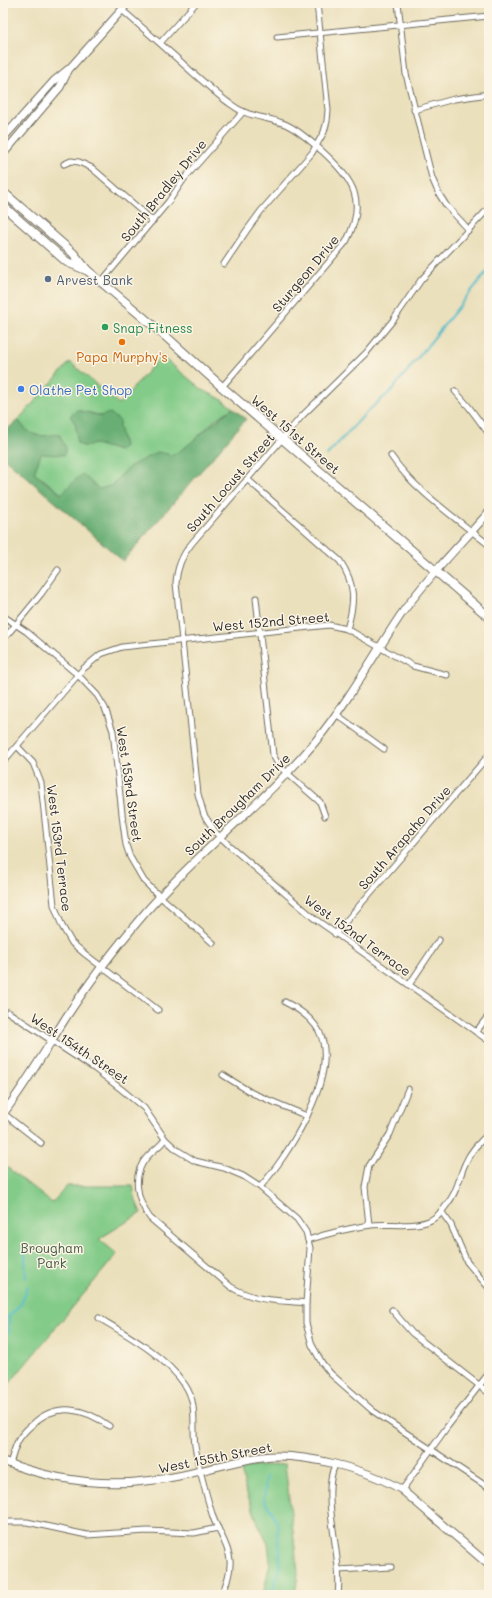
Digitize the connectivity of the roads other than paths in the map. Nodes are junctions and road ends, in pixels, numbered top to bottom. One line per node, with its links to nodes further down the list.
1 (128, 3): 5 (street)
2 (196, 3): 10 (street)
3 (317, 3): 8 (street)
4 (398, 3): 7 (street)
5 (122, 10): 10 (street, Sturgeon Drive); 11 (street)
6 (489, 16): 7 (street)
7 (400, 25): 8 (street); 13 (street)
8 (320, 33): 9 (street); 16 (street)
9 (277, 37)
10 (160, 44): 14 (street, Sturgeon Drive)
11 (70, 68): 15 (street); 17 (street)
12 (489, 94): 13 (street)
13 (414, 110): 23 (street)
14 (243, 112): 16 (street, Sturgeon Drive); 22 (street, South Bradley Drive)
15 (3, 138)
16 (316, 146): 24 (street); 27 (street, Sturgeon Drive)
17 (3, 154)
18 (64, 164): 22 (street)
19 (3, 192): 25 (main road, West 151st Street)
20 (3, 206): 25 (main road, West 151st Street)
21 (489, 208): 23 (street, South Locust Street)
22 (153, 221): 26 (street, South Bradley Drive)
23 (470, 230): 30 (street, South Locust Street)
24 (224, 264)
25 (87, 270): 26 (main road, West 151st Street)
26 (101, 282): 27 (main road, West 151st Street)
27 (222, 387): 30 (main road, West 151st Street)
28 (455, 391): 29 (street)
29 (489, 434)
30 (282, 438): 32 (street, South Locust Street); 37 (main road, West 151st Street)
31 (391, 456): 34 (street)
32 (247, 479): 42 (street); 45 (street, South Locust Street)
33 (489, 512): 34 (street, South Brougham Drive)
34 (472, 531): 35 (street); 37 (street, South Brougham Drive)
35 (489, 545)
36 (58, 570): 41 (street)
37 (436, 571): 40 (main road, West 151st Street); 46 (street, South Brougham Drive)
38 (256, 598): 43 (street)
39 (3, 616): 41 (street, West 153rd Street)
40 (489, 617)
41 (17, 624): 44 (street); 47 (street, West 153rd Street)
42 (347, 629): 43 (street, West 152nd Street); 46 (street, West 152nd Street)
43 (259, 632): 45 (street, West 152nd Street); 54 (street)
44 (3, 640)
45 (182, 640): 47 (street, West 152nd Street); 56 (street, South Locust Street)
46 (380, 648): 48 (street, West 152nd Street); 49 (street, South Brougham Drive)
47 (78, 675): 50 (street, West 152nd Street); 57 (street, West 153rd Street)
48 (447, 675)
49 (336, 714): 51 (street); 54 (street, South Brougham Drive)
50 (17, 746): 53 (street, West 152nd Street); 61 (street, West 153rd Terrace)
51 (384, 749)
52 (489, 755): 58 (street, South Arapaho Drive)
53 (3, 762)
54 (287, 773): 55 (street); 56 (street, South Brougham Drive)
55 (325, 816)
56 (222, 836): 57 (street, South Brougham Drive); 58 (street, West 152nd Terrace)
57 (160, 896): 60 (street, West 153rd Street); 61 (street, South Brougham Drive)
58 (335, 934): 62 (street, West 152nd Terrace)
59 (440, 940): 62 (street)
60 (213, 943)
61 (101, 967): 64 (street, West 153rd Terrace); 68 (street, South Brougham Drive)
62 (409, 985): 67 (street, West 152nd Terrace)
63 (285, 1002): 73 (street)
64 (158, 1010)
65 (8, 1012): 68 (street, West 154th Street)
66 (489, 1015): 67 (street)
67 (476, 1032): 69 (street, West 152nd Terrace)
68 (52, 1040): 72 (street, South Brougham Drive); 75 (street, West 154th Street)
69 (489, 1041)
70 (223, 1075): 73 (street)
71 (408, 1089): 79 (street)
72 (3, 1113): 76 (street)
73 (307, 1116): 77 (street)
74 (489, 1133): 78 (street)
75 (165, 1139): 77 (street); 82 (street)
76 (41, 1143)
77 (260, 1187): 80 (street)
78 (441, 1212): 79 (street); 81 (street)
79 (368, 1226): 80 (street)
80 (308, 1240): 82 (street)
81 (489, 1288)
82 (306, 1303): 89 (street)
83 (392, 1310): 86 (street)
84 (99, 1318): 92 (street)
85 (489, 1373): 86 (street)
86 (479, 1386): 87 (street); 89 (street)
87 (489, 1394)
88 (109, 1426): 90 (street)
89 (431, 1449): 93 (street); 94 (street)
90 (6, 1463): 92 (street, West 155th Street)
91 (335, 1464): 92 (street, West 155th Street); 94 (street, West 155th Street); 99 (street)
92 (200, 1471): 96 (street)
93 (489, 1488)
94 (402, 1490): 97 (street, West 155th Street)
95 (8, 1522): 96 (street)
96 (218, 1528): 100 (street)
97 (489, 1565)
98 (391, 1567): 99 (street)
99 (339, 1570): 101 (street)
100 (222, 1595)
101 (338, 1595)

